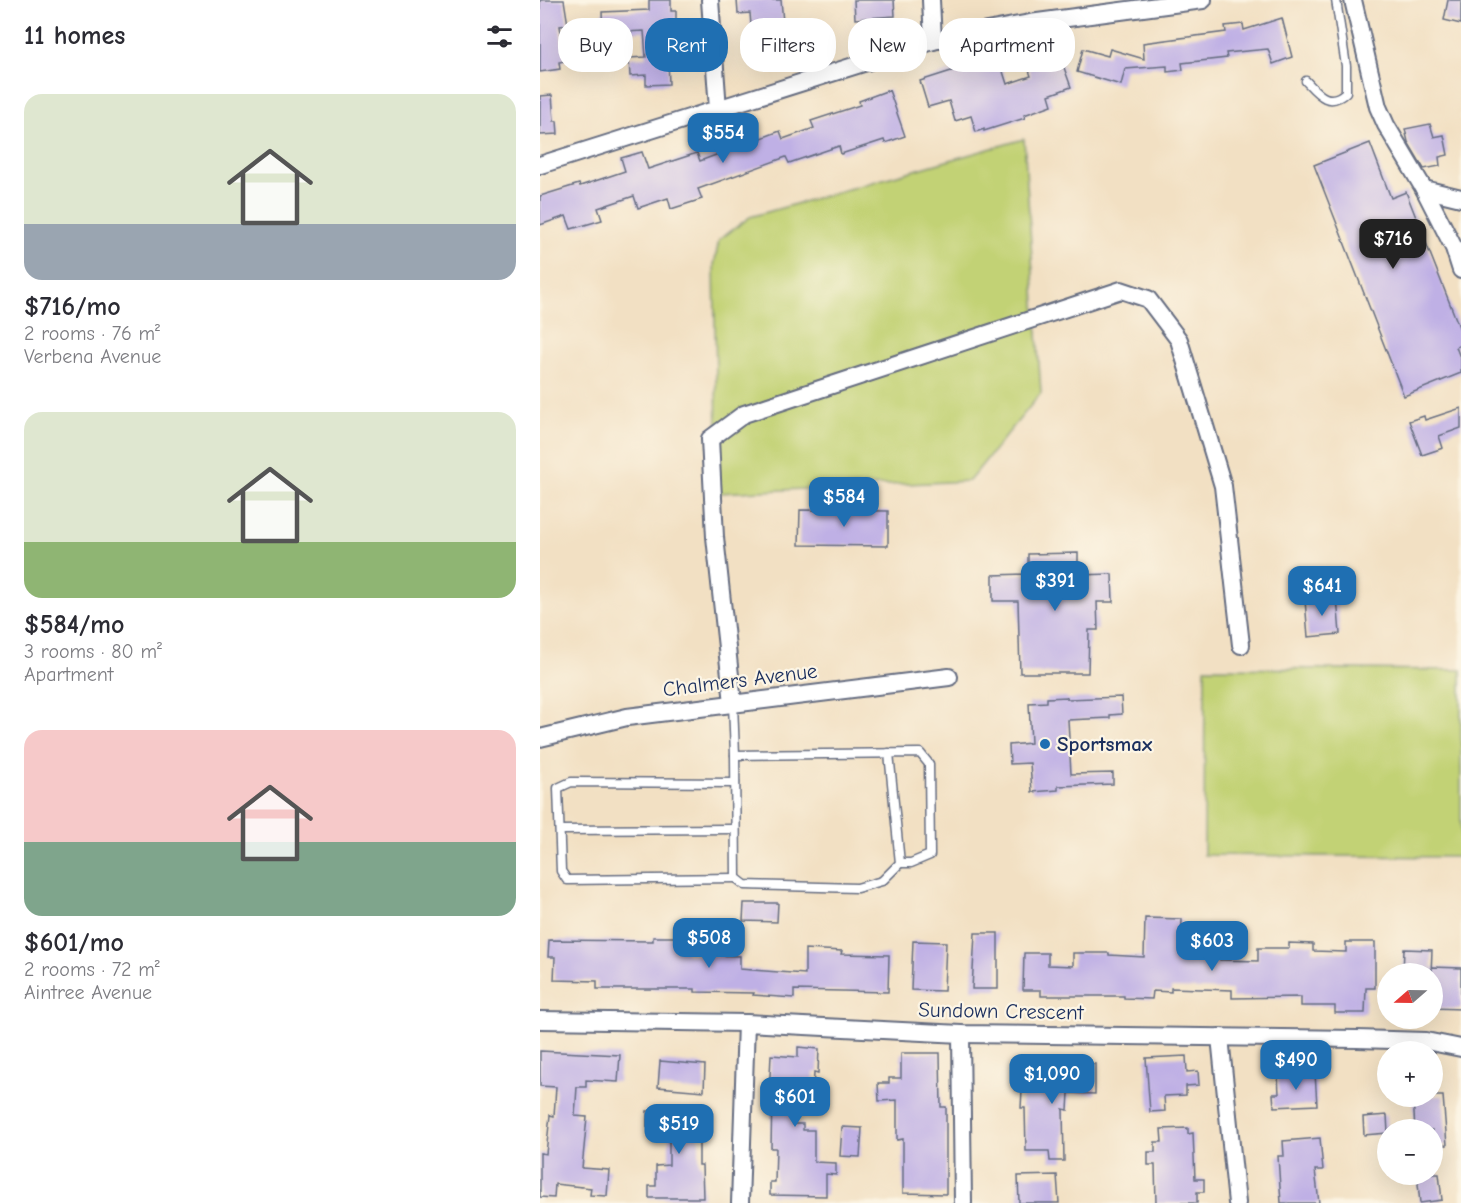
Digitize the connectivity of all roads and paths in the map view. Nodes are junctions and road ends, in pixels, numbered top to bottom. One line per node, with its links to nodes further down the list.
1 (710, 0): 8 (street)
2 (931, 0): 6 (street)
3 (1203, 0): 6 (street)
4 (1335, 0): 7 (lane)
5 (1353, 0): 10 (street)
6 (933, 41): 8 (street)
7 (1305, 81)
8 (718, 109): 9 (street)
9 (540, 165)
10 (1424, 189): 11 (street); 12 (street)
11 (1461, 198)
12 (1461, 270)
13 (1241, 645): 15 (street)
14 (949, 677): 15 (street, Chalmers Avenue)
15 (733, 703): 16 (street, Chalmers Avenue); 18 (lane)
16 (540, 738)
17 (889, 753): 18 (lane); 22 (lane); 22 (lane)
18 (735, 755): 19 (lane)
19 (735, 783): 20 (lane); 21 (lane)
20 (735, 829): 21 (lane); 23 (lane)
21 (560, 830): 23 (lane)
22 (900, 863): 23 (lane)
23 (736, 878)
24 (540, 1020): 25 (street, Sundown Crescent)
25 (746, 1023): 26 (street, Sundown Crescent); 29 (street)
26 (960, 1034): 27 (street, Sundown Crescent); 30 (street)
27 (1220, 1037): 28 (street, Sundown Crescent); 31 (street)
28 (1461, 1048)
29 (740, 1203)
30 (963, 1203)
31 (1237, 1203)

